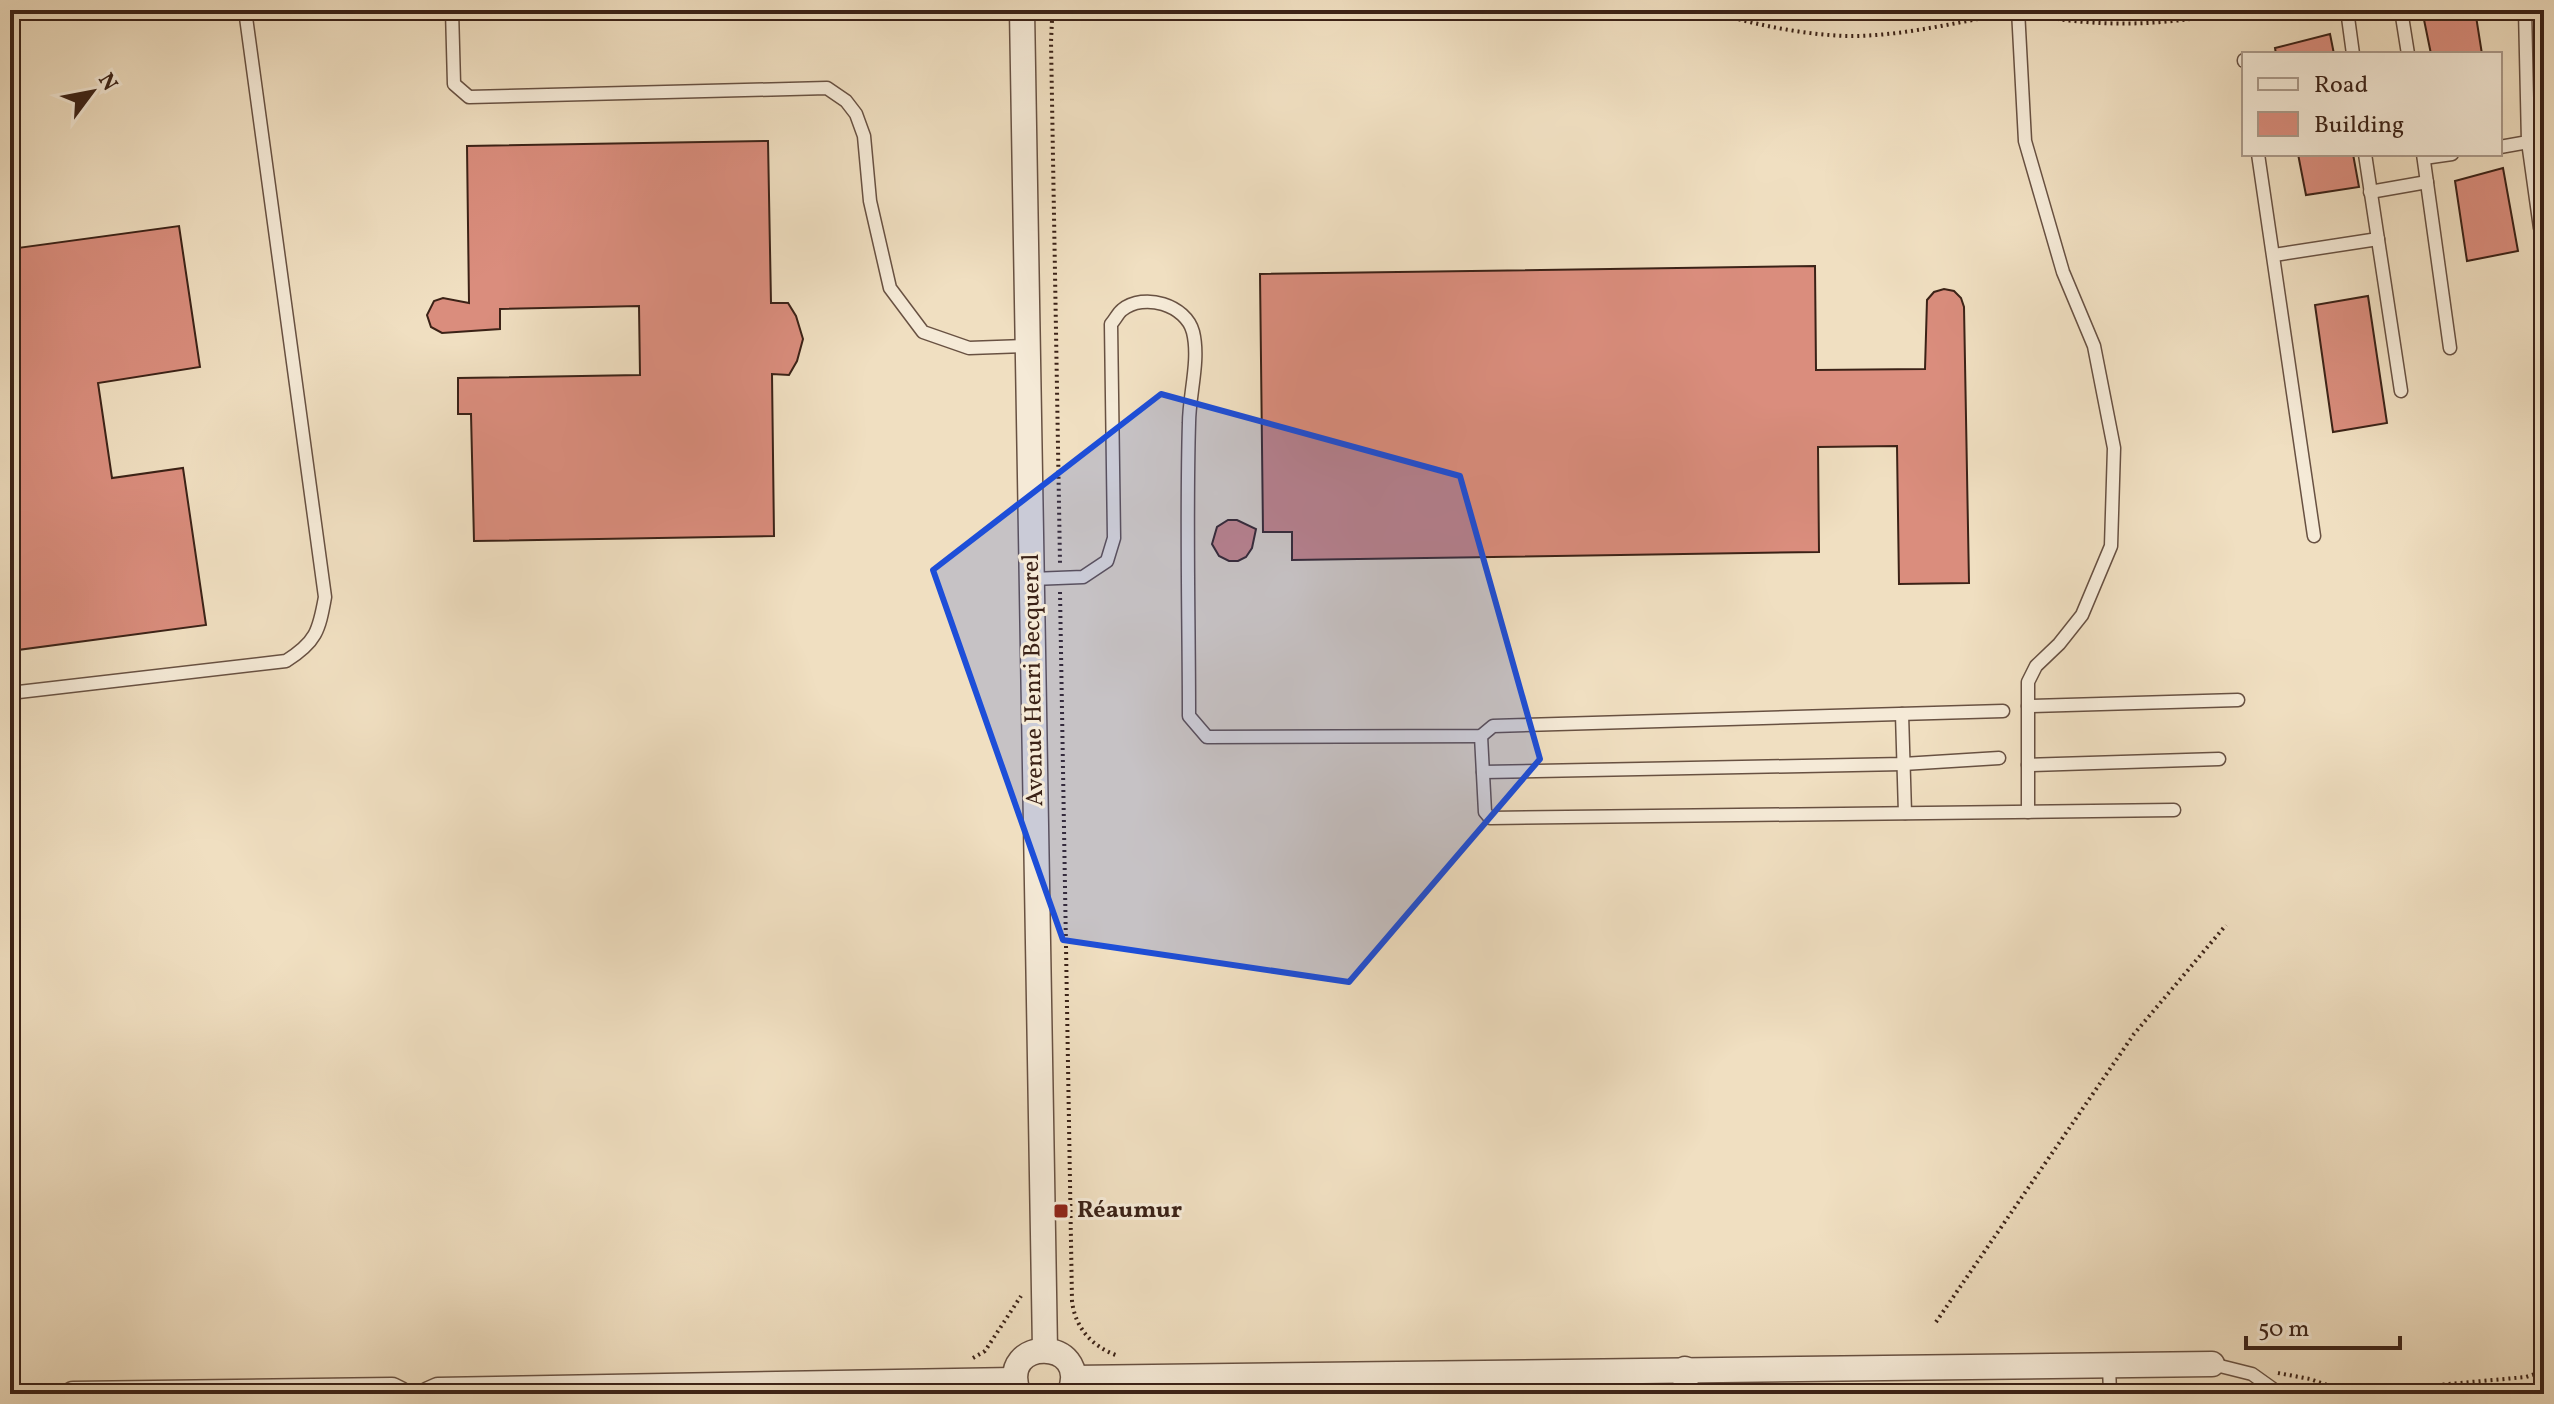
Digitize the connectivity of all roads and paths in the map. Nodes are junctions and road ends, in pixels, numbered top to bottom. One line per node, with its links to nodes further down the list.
1 (245, 10): 29 (lane)
2 (452, 10): 23 (lane)
3 (1022, 10): 23 (street, Avenue Henri Becquerel)
4 (1057, 10): 28 (path)
5 (1704, 10): 10 (path)
6 (2237, 10): 10 (path)
7 (2347, 10): 11 (lane)
8 (2401, 10): 12 (lane)
9 (2525, 10): 13 (lane)
10 (2018, 11): 31 (lane)
11 (2353, 52)
12 (2408, 52)
13 (2528, 142): 14 (lane); 20 (lane)
14 (2502, 147)
15 (2258, 156): 22 (lane)
16 (2365, 156): 19 (lane)
17 (2424, 156): 18 (lane)
18 (2427, 182): 19 (lane); 24 (lane)
19 (2370, 192): 21 (lane)
20 (2540, 228)
21 (2378, 239): 22 (lane); 25 (lane)
22 (2274, 255): 26 (lane)
23 (1028, 346): 27 (street, Avenue Henri Becquerel)
24 (2450, 348)
25 (2401, 391)
26 (2314, 536)
27 (1032, 579): 28 (lane); 44 (street, Avenue Henri Becquerel)
28 (1060, 579): 34 (lane); 45 (path)
29 (10, 693)
30 (2238, 700): 31 (lane)
31 (2028, 706): 38 (lane)
32 (2003, 711): 33 (lane)
33 (1902, 714): 34 (lane); 37 (lane)
34 (1481, 736): 39 (lane)
35 (1999, 758): 37 (lane)
36 (2219, 759): 38 (lane)
37 (1903, 764): 39 (lane); 42 (lane)
38 (2028, 765): 41 (lane)
39 (1483, 772): 42 (lane)
40 (2174, 810): 41 (lane)
41 (2028, 812): 42 (lane)
42 (1905, 813)
43 (2226, 925): 47 (path)
44 (1044, 1256): 45 (path); 48 (street, Avenue Henri Becquerel)
45 (1071, 1256): 49 (path)
46 (1022, 1284): 50 (path)
47 (1936, 1322)
48 (1045, 1350): 58 (street); 59 (street)
49 (1122, 1357)
50 (970, 1359)
51 (2212, 1364): 52 (street); 55 (lane)
52 (2109, 1365): 53 (street); 66 (lane)
53 (1685, 1369): 56 (street); 65 (street)
54 (2544, 1371): 55 (path)
55 (2252, 1374): 67 (lane)
56 (1490, 1383): 57 (street)
57 (1259, 1385): 58 (street)
58 (1072, 1386)
59 (1017, 1387): 60 (street)
60 (807, 1388): 61 (street)
61 (552, 1390): 64 (street)
62 (73, 1394): 63 (street)
63 (400, 1394)
64 (429, 1394)
65 (1686, 1394)
66 (2110, 1394)
67 (2280, 1394)

